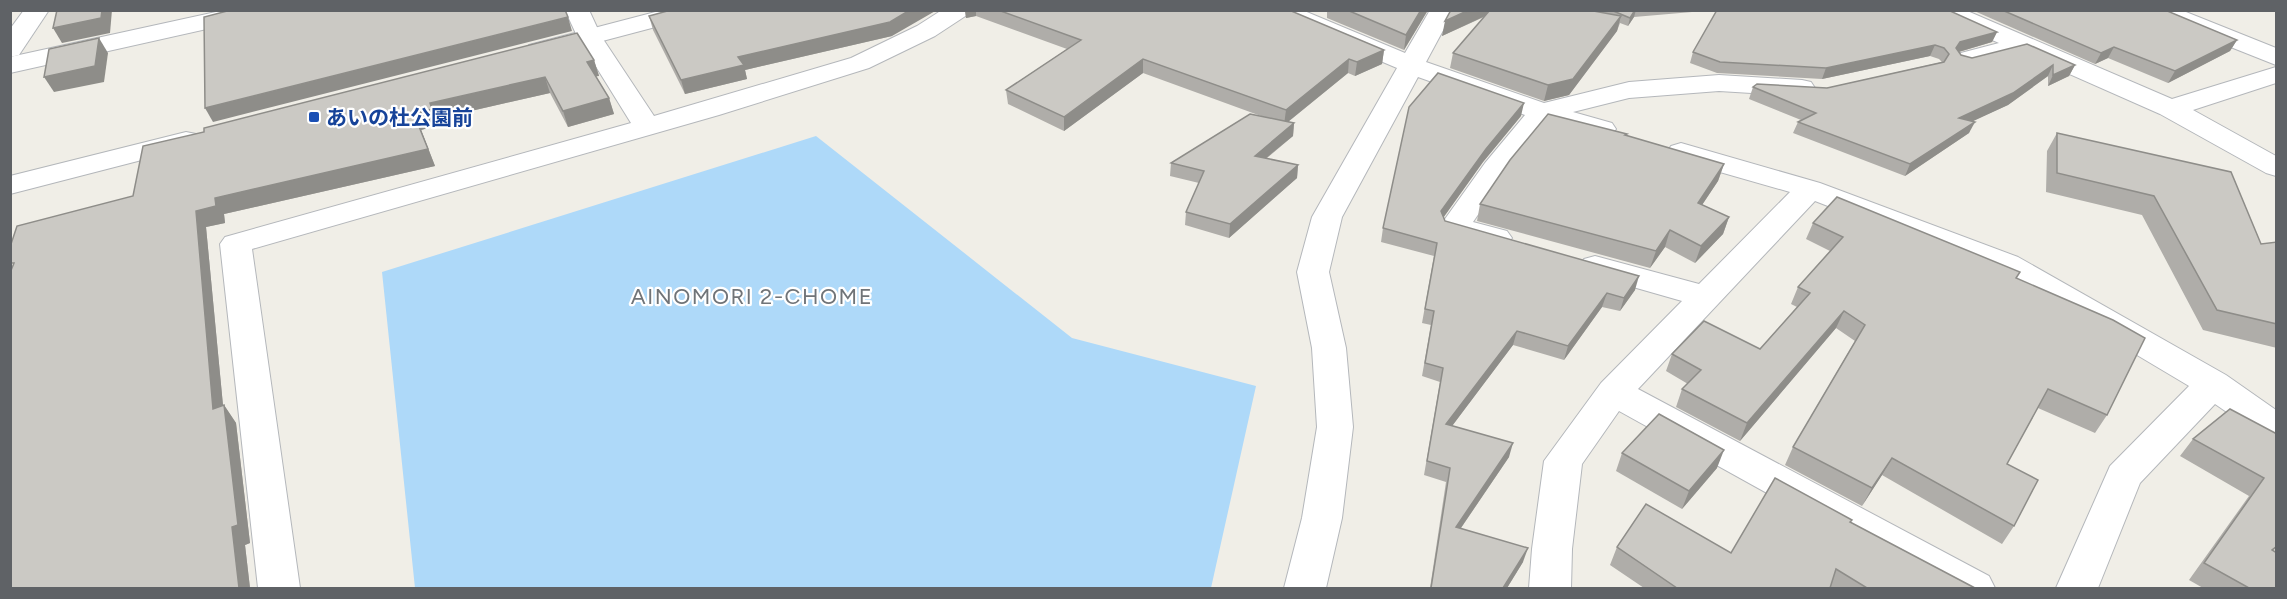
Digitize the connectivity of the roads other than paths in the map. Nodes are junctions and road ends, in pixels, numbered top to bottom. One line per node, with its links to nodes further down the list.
1 (37, 10): 12 (street)
2 (260, 10): 16 (street)
3 (577, 10): 10 (street)
4 (693, 10): 10 (street)
5 (959, 10): 22 (street)
6 (1280, 10): 17 (street)
7 (1442, 10): 17 (street)
8 (1943, 10): 11 (street)
9 (2157, 10): 14 (street)
10 (589, 36): 13 (street); 22 (street)
11 (2024, 45): 15 (street); 20 (street)
12 (10, 50)
13 (520, 54)
14 (2277, 57)
15 (1966, 58)
16 (10, 65)
17 (1413, 66): 21 (street); 34 (street)
18 (2277, 75): 20 (street)
19 (1822, 89): 21 (street)
20 (2170, 108): 24 (street)
21 (1542, 112): 26 (street); 27 (street)
22 (646, 125): 33 (street)
23 (207, 135): 25 (street)
24 (2277, 167)
25 (10, 185)
26 (1810, 189): 29 (street); 30 (street)
27 (1524, 246)
28 (1569, 258): 29 (street)
29 (1706, 297): 31 (street)
30 (2212, 384): 32 (street); 37 (street)
31 (1614, 392): 35 (street); 36 (street)
32 (2277, 428)
33 (279, 588)
34 (1305, 588)
35 (1550, 588)
36 (1974, 588)
37 (2077, 588)

